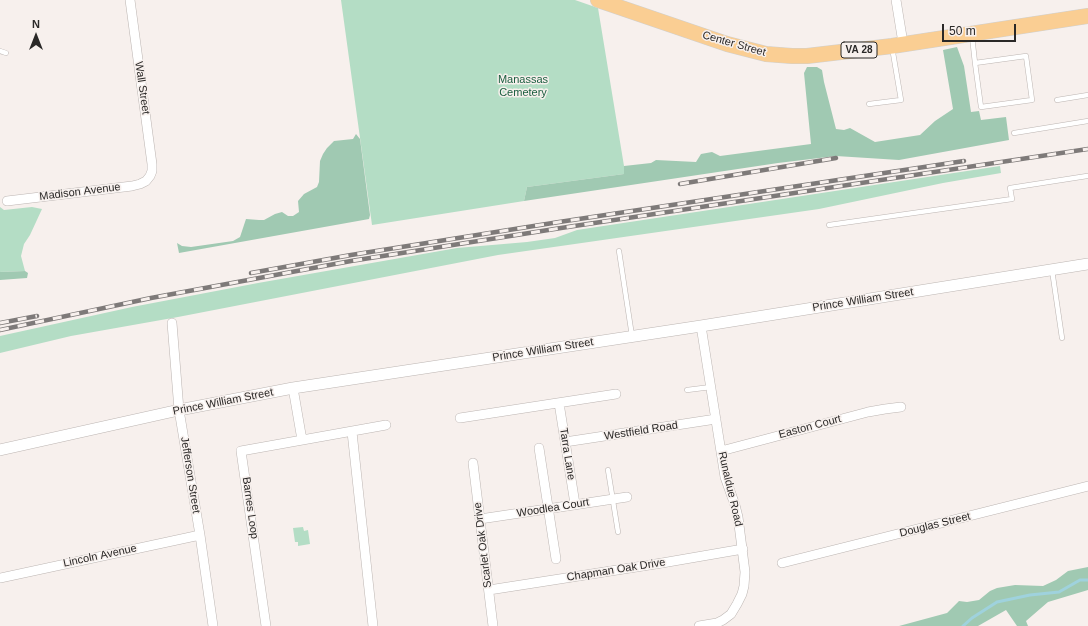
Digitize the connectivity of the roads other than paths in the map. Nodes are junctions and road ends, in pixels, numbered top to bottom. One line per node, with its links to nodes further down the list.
1 (130, 0): 17 (street, Wall Street)
2 (598, 0): 4 (highway, Center Street / VA 28)
3 (896, 0): 7 (street)
4 (632, 6): 7 (highway, Center Street / VA 28)
5 (1088, 16): 6 (highway, Center Street / VA 28)
6 (972, 33): 7 (highway, Center Street / VA 28); 10 (lane)
7 (898, 44): 14 (lane)
8 (0, 51): 9 (lane)
9 (6, 53)
10 (975, 63): 10 (lane)
11 (1088, 89): 12 (lane)
12 (1086, 95): 13 (lane)
13 (1057, 100)
14 (869, 104)
15 (1088, 121): 16 (lane)
16 (1014, 133)
17 (150, 176): 19 (street, Madison Avenue)
18 (1088, 176): 20 (lane)
19 (6, 201)
20 (829, 225)
21 (620, 251): 26 (lane)
22 (1088, 264): 23 (street, Prince William Street)
23 (1052, 269): 25 (street, Prince William Street); 27 (lane)
24 (172, 323): 34 (street, Jefferson Street)
25 (701, 326): 26 (street, Prince William Street); 28 (street, Runaldue Road)
26 (632, 336): 29 (street, Prince William Street)
27 (1062, 338)
28 (711, 387): 30 (lane); 36 (street, Runaldue Road)
29 (293, 388): 34 (street, Prince William Street); 39 (street)
30 (687, 390)
31 (616, 394): 32 (street)
32 (559, 403): 35 (street); 40 (street, Tarra Lane)
33 (901, 407): 43 (street, Easton Court)
34 (179, 410): 42 (street, Prince William Street); 53 (street, Jefferson Street)
35 (460, 418)
36 (716, 419): 40 (street, Westfield Road); 43 (street, Runaldue Road)
37 (386, 426): 38 (street, Barnes Loop)
38 (352, 432): 39 (street, Barnes Loop); 61 (street)
39 (302, 440): 60 (street, Barnes Loop)
40 (565, 442): 49 (street, Tarra Lane)
41 (539, 448): 50 (street)
42 (0, 450)
43 (721, 451): 54 (street, Runaldue Road)
44 (473, 463): 51 (street, Scarlet Oak Drive)
45 (608, 470): 48 (lane)
46 (1088, 486): 56 (street, Douglas Street)
47 (627, 496): 48 (street, Woodlea Court)
48 (613, 499): 49 (street, Woodlea Court); 52 (lane)
49 (575, 504): 50 (street, Woodlea Court)
50 (549, 508): 51 (street, Woodlea Court); 55 (street)
51 (480, 519): 58 (street, Scarlet Oak Drive)
52 (618, 532)
53 (200, 535): 57 (street, Lincoln Avenue); 59 (street, Jefferson Street)
54 (743, 549): 58 (street, Chapman Oak Drive); 63 (street, Runaldue Road)
55 (556, 559)
56 (782, 563)
57 (0, 578)
58 (489, 590): 62 (street, Scarlet Oak Drive)
59 (213, 626)
60 (266, 626)
61 (373, 626)
62 (493, 626)
63 (702, 626)

